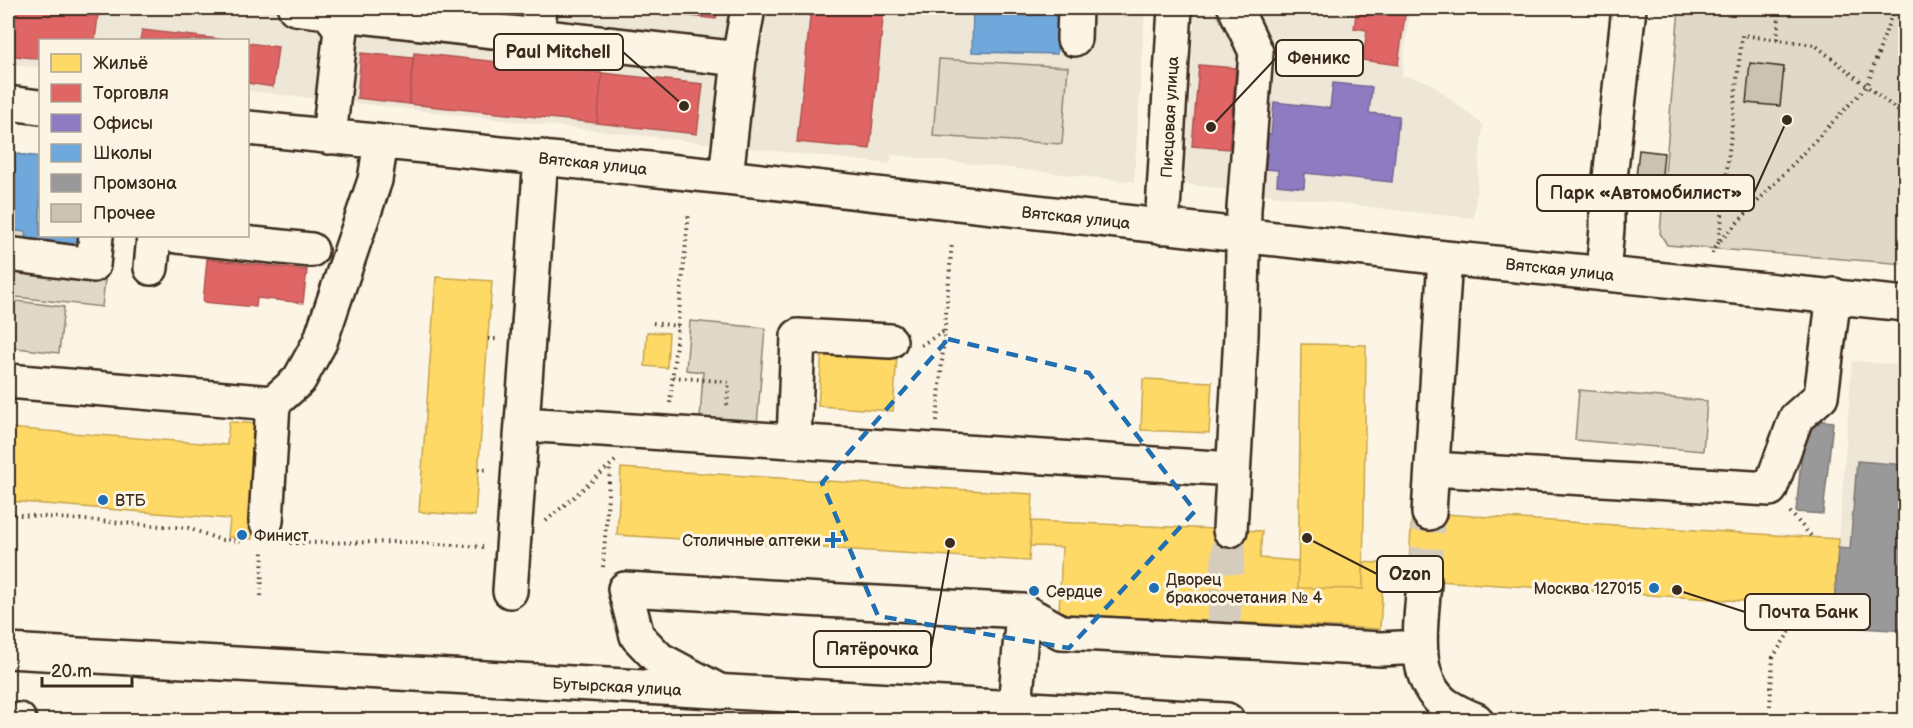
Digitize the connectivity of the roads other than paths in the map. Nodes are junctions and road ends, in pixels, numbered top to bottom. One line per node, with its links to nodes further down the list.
1 (295, 8): 7 (street)
2 (748, 8): 10 (street)
3 (1075, 8): 9 (street)
4 (1175, 8): 18 (street, Писцовая улица)
5 (1235, 8): 19 (street)
6 (1629, 8): 27 (street)
7 (349, 17): 8 (street); 14 (street)
8 (538, 22): 10 (street)
9 (1074, 39)
10 (739, 59): 17 (street)
11 (8, 103): 12 (street)
12 (39, 106)
13 (249, 128): 14 (street, Вятская улица)
14 (329, 136): 15 (street, Вятская улица)
15 (381, 142): 16 (street, Вятская улица); 32 (street)
16 (541, 157): 17 (street, Вятская улица); 33 (street)
17 (726, 177): 18 (street, Вятская улица)
18 (1162, 226): 19 (street, Вятская улица)
19 (1243, 235): 25 (street, Вятская улица); 35 (street)
20 (96, 237): 24 (street)
21 (154, 237): 26 (street)
22 (187, 237): 23 (street)
23 (311, 250)
24 (8, 254)
25 (1445, 258): 27 (street, Вятская улица); 36 (street)
26 (151, 268)
27 (1603, 274): 28 (street, Вятская улица)
28 (1834, 295): 29 (street, Вятская улица); 36 (street)
29 (1905, 304)
30 (890, 342): 34 (street)
31 (8, 381): 32 (street)
32 (273, 404): 39 (street)
33 (522, 424): 34 (street); 41 (street)
34 (794, 441): 35 (street)
35 (1233, 469): 38 (street)
36 (1432, 469): 37 (street)
37 (1429, 513)
38 (1230, 530)
39 (265, 532)
40 (1424, 581): 43 (street)
41 (510, 591)
42 (1023, 610): 43 (street); 45 (street); 46 (street)
43 (1420, 647): 50 (street)
44 (8, 651): 45 (street, Бутырская улица)
45 (722, 692): 46 (street, Бутырская улица)
46 (1015, 708): 49 (street, Бутырская улица)
47 (8, 720): 48 (street)
48 (20, 720)
49 (1227, 720)
50 (1476, 720)

